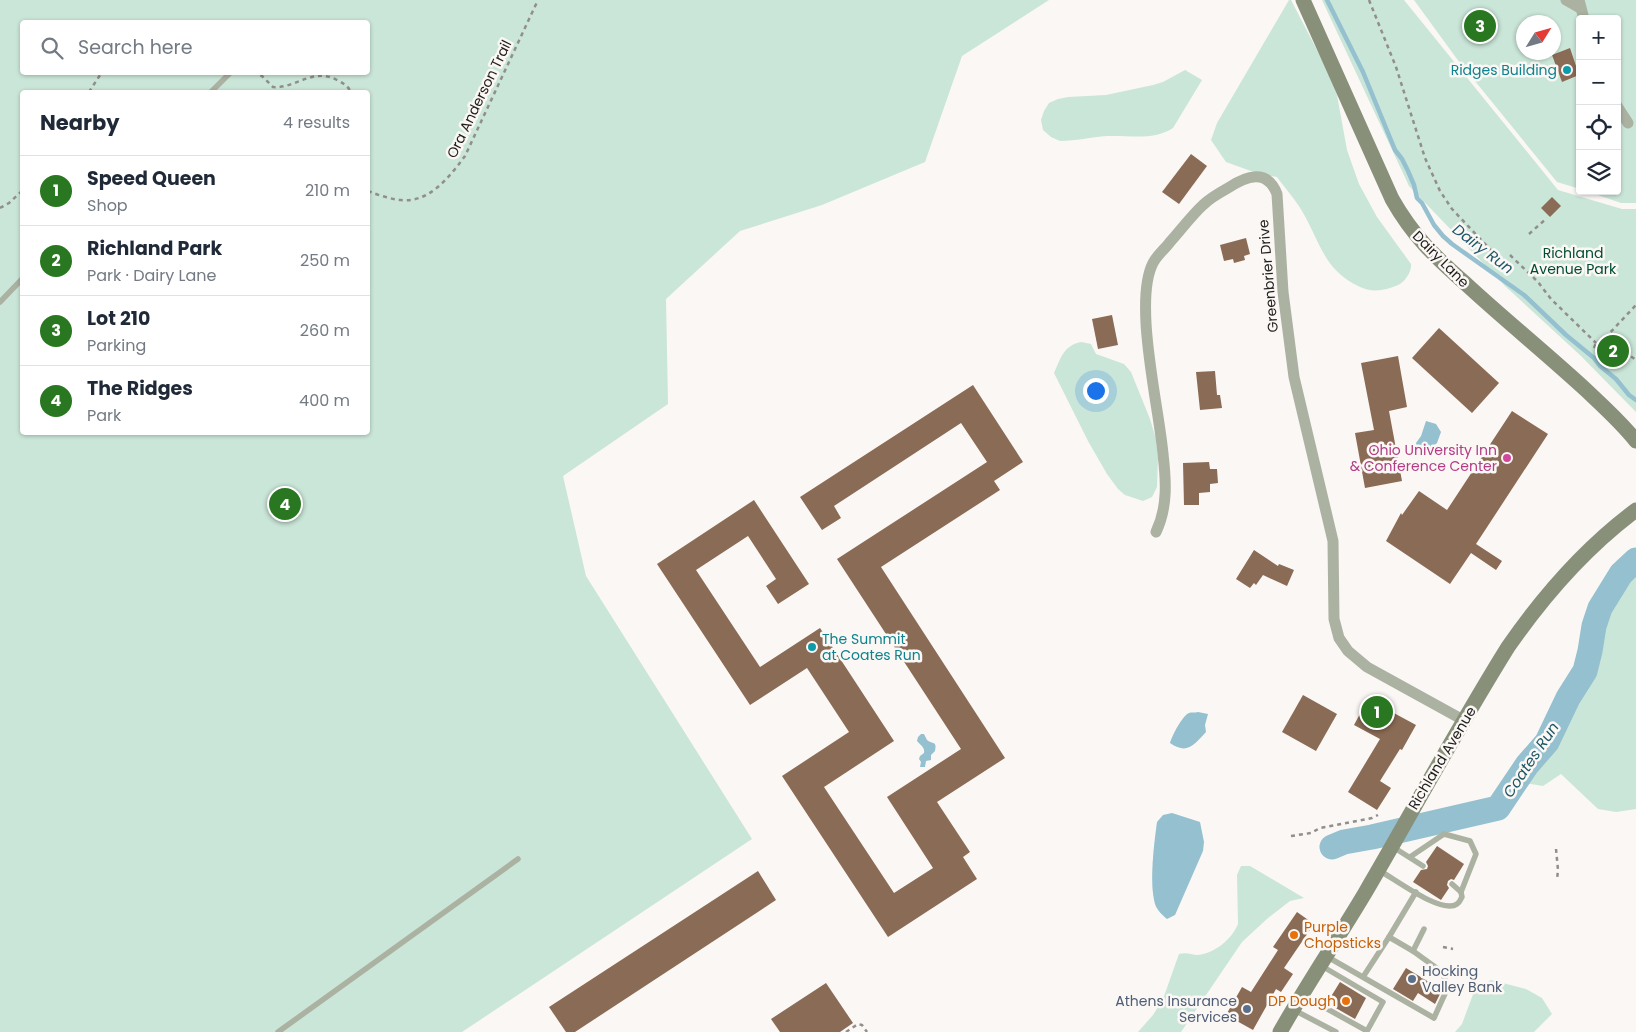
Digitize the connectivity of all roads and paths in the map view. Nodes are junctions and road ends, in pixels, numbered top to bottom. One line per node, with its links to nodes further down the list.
1 (538, 0): 16 (path, Ora Anderson Trail)
2 (1303, 0): 30 (main road, Dairy Lane)
3 (1369, 0): 22 (path)
4 (1566, 0): 5 (street)
5 (1581, 9)
6 (100, 75): 11 (path)
7 (228, 75): 12 (lane)
8 (260, 75): 9 (path)
9 (323, 75)
10 (323, 75): 13 (path)
11 (90, 90)
12 (213, 90)
13 (349, 90)
14 (1621, 112): 15 (street)
15 (1628, 123)
16 (370, 192)
17 (20, 193): 18 (path)
18 (0, 208)
19 (1547, 218): 20 (path)
20 (1529, 234)
21 (1510, 255): 27 (path)
22 (1503, 264)
23 (20, 281): 24 (lane)
24 (0, 302)
25 (1636, 305): 26 (path)
26 (1604, 338): 27 (path); 29 (path)
27 (1596, 343): 28 (path)
28 (1594, 348)
29 (1636, 360)
30 (1636, 441)
31 (1636, 510): 33 (main road, Richland Avenue)
32 (1156, 532): 33 (street, Greenbrier Drive)
33 (1465, 721): 36 (main road, Richland Avenue)
34 (1378, 814): 35 (path)
35 (1291, 836)
36 (1392, 846): 38 (lane); 41 (main road, Richland Avenue)
37 (1556, 849): 42 (path)
38 (1410, 857): 40 (lane); 45 (lane)
39 (518, 859): 55 (lane)
40 (1424, 866)
41 (1378, 870): 44 (lane); 51 (main road, Richland Avenue)
42 (1557, 880)
43 (1452, 884): 45 (lane)
44 (1416, 892): 45 (lane); 47 (lane)
45 (1461, 892)
46 (1424, 929): 50 (lane)
47 (1389, 938): 50 (lane); 52 (lane)
48 (1443, 947): 49 (path)
49 (1453, 949)
50 (1413, 951): 52 (lane)
51 (1323, 961): 52 (lane); 53 (main road, Richland Avenue); 53 (lane)
52 (1363, 977)
53 (1302, 995): 54 (main road, Richland Avenue)
54 (1293, 1009): 58 (main road, Richland Avenue); 59 (lane)
55 (278, 1032)
56 (846, 1032): 57 (path)
57 (867, 1032)
58 (1280, 1032)
59 (1336, 1032)

